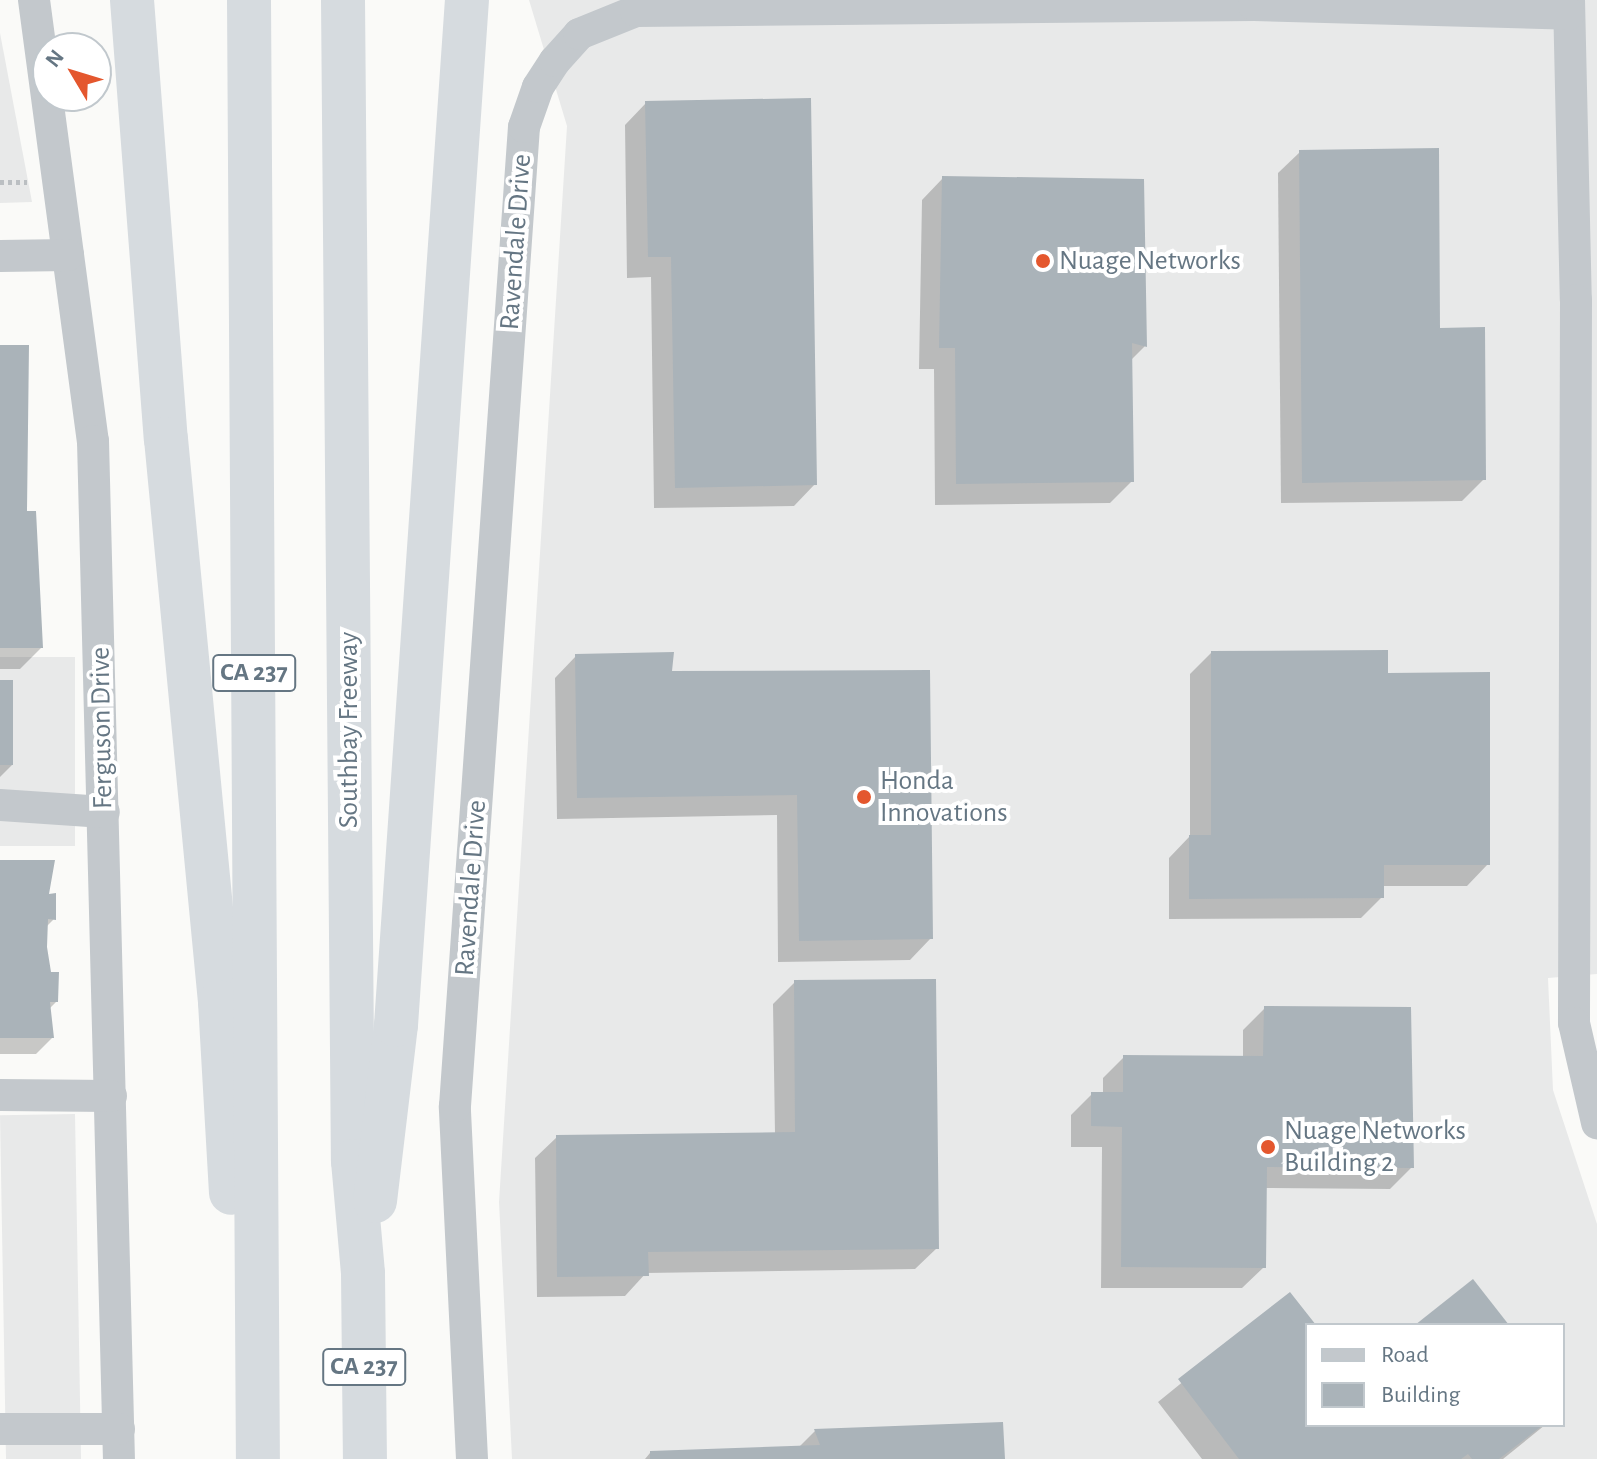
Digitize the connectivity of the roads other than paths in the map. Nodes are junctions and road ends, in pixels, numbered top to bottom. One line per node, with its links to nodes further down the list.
1 (34, 0): 7 (street, Ferguson Drive)
2 (132, 0): 16 (highway)
3 (249, 0): 16 (highway, CA 237)
4 (343, 0): 15 (highway, Southbay Freeway / CA 237)
5 (467, 0): 15 (highway)
6 (1569, 7): 11 (street); 21 (street, Ravendale Drive)
7 (68, 255): 8 (street); 10 (street, Ferguson Drive)
8 (0, 256)
9 (0, 805): 10 (street)
10 (104, 812): 13 (street, Ferguson Drive)
11 (1589, 1056): 14 (street)
12 (0, 1095): 13 (street)
13 (111, 1096): 18 (street, Ferguson Drive)
14 (1597, 1123)
15 (363, 1274): 20 (highway, Southbay Freeway / CA 237)
16 (256, 1345): 19 (highway, CA 237)
17 (0, 1429): 18 (street)
18 (119, 1444)
19 (258, 1459)
20 (365, 1459)
21 (472, 1459)

